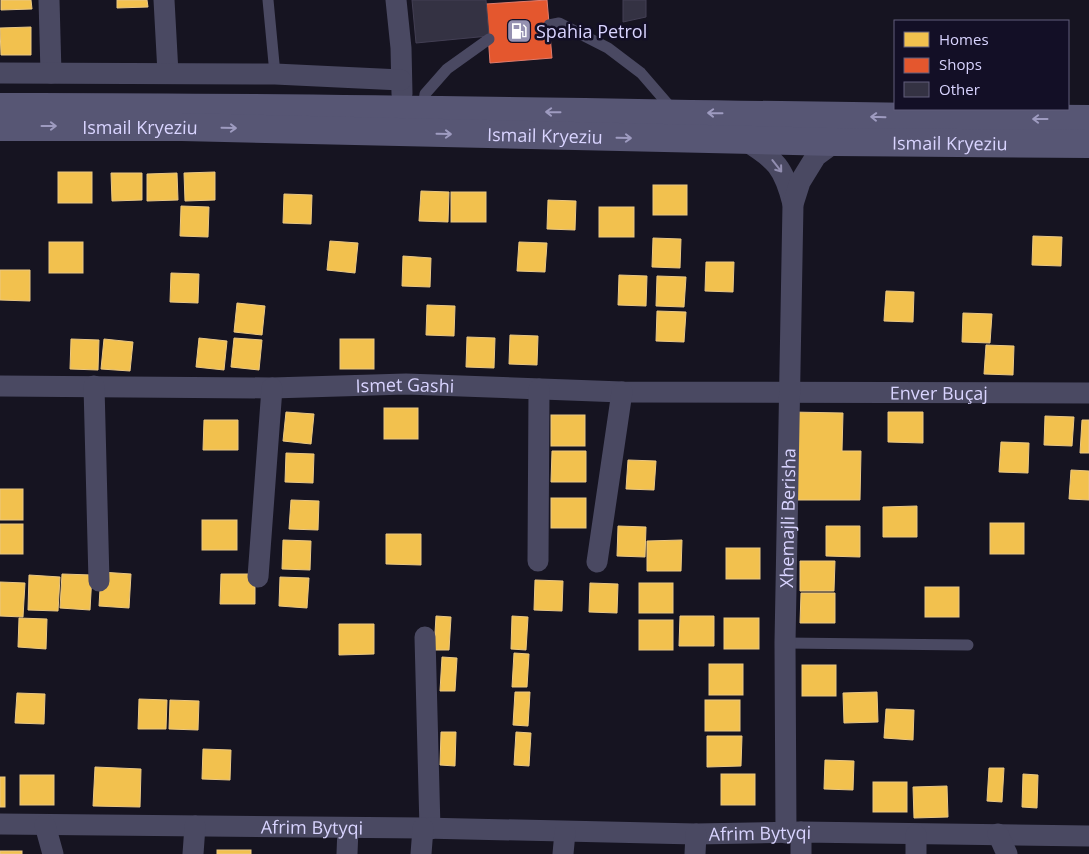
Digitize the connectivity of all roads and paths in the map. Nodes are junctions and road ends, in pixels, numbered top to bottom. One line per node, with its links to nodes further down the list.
1 (50, 0): 7 (street)
2 (164, 0): 9 (street)
3 (268, 0): 10 (lane)
4 (396, 0): 11 (street)
5 (549, 25): 13 (lane)
6 (489, 39): 14 (lane)
7 (51, 72): 8 (street); 9 (street)
8 (0, 73)
9 (168, 73): 10 (street)
10 (275, 74): 11 (street)
11 (402, 80): 14 (street)
12 (0, 107): 14 (main road, Ismail Kryeziu)
13 (676, 113): 14 (main road, Ismail Kryeziu, one-way to 14); 15 (main road, Ismail Kryeziu, one-way to 13)
14 (409, 118): 16 (main road, Ismail Kryeziu, one-way to 14); 17 (main road, Ismail Kryeziu, one-way to 17)
15 (1089, 119)
16 (0, 126)
17 (744, 140): 18 (main road, Ismail Kryeziu); 20 (street, Xhemajli Berisha, one-way to 20)
18 (835, 142): 19 (main road, Ismail Kryeziu); 20 (street, Xhemajli Berisha)
19 (1089, 144)
20 (793, 204): 26 (street, Xhemajli Berisha)
21 (0, 386): 22 (street, Ismet Gashi)
22 (94, 386): 23 (street, Ismet Gashi); 31 (street)
23 (272, 388): 24 (street, Ismet Gashi); 30 (street)
24 (539, 389): 25 (street, Ismet Gashi); 28 (street)
25 (622, 392): 26 (street, Ismet Gashi); 29 (street)
26 (789, 393): 27 (street, Enver Buçaj); 33 (street, Xhemajli Berisha)
27 (1089, 393)
28 (538, 561)
29 (597, 562)
30 (258, 577)
31 (99, 580)
32 (425, 637): 39 (street)
33 (785, 643): 34 (lane); 41 (street, Xhemajli Berisha)
34 (968, 645)
35 (0, 824): 36 (street, Afrim Bytyqi)
36 (46, 825): 37 (street, Afrim Bytyqi); 46 (street)
37 (195, 826): 38 (street, Afrim Bytyqi); 47 (street)
38 (348, 828): 39 (street, Afrim Bytyqi); 48 (street)
39 (426, 828): 40 (street, Afrim Bytyqi); 49 (street)
40 (565, 832): 44 (street, Afrim Bytyqi); 50 (street)
41 (793, 833): 44 (street, Afrim Bytyqi); 45 (street, Afrim Bytyqi); 51 (street, Xhemajli Berisha)
42 (998, 834): 43 (street, Afrim Bytyqi); 45 (street, Afrim Bytyqi); 52 (street)
43 (1089, 836)
44 (696, 844)
45 (916, 844)
46 (53, 854)
47 (193, 854)
48 (347, 854)
49 (422, 854)
50 (564, 854)
51 (801, 854)
52 (1007, 854)

